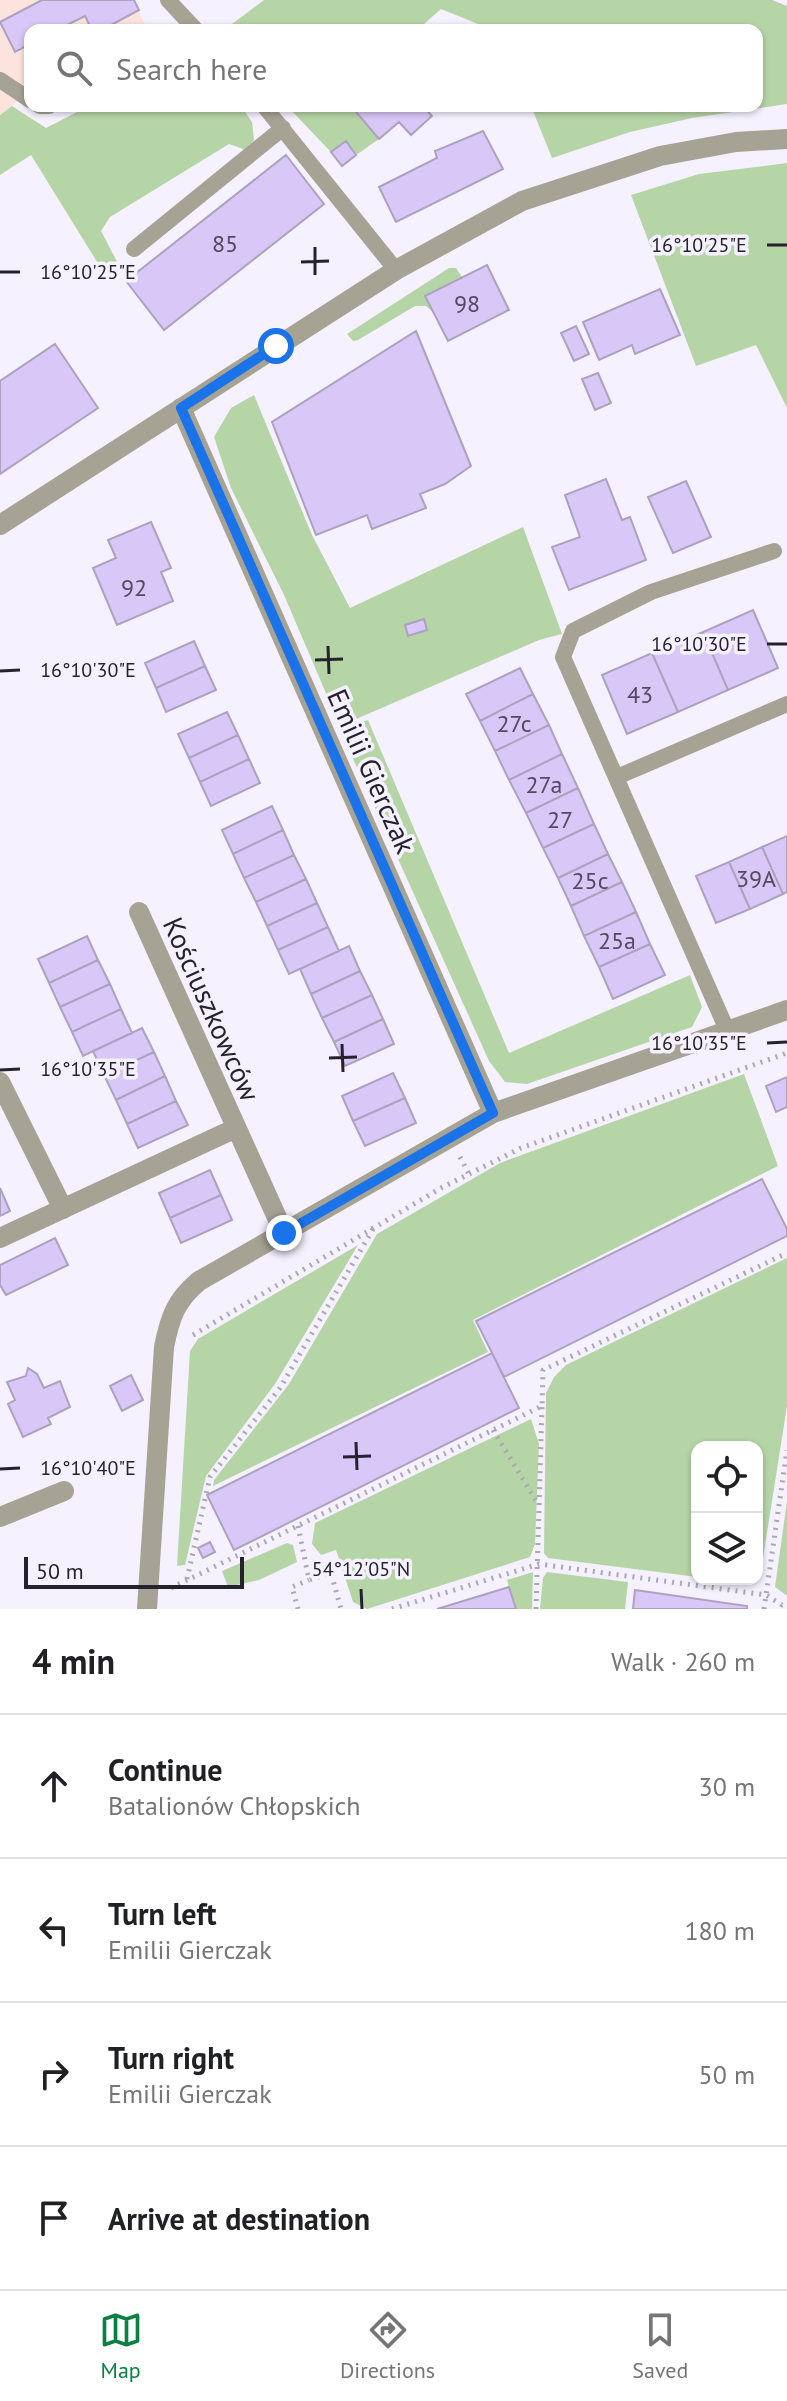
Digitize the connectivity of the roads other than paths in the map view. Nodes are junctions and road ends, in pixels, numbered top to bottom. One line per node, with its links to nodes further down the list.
1 (168, 0): 2 (lane)
2 (190, 24)
3 (0, 80): 4 (lane)
4 (24, 96)
5 (269, 112): 6 (lane)
6 (283, 128): 8 (lane); 9 (lane)
7 (787, 139): 9 (street)
8 (134, 249)
9 (396, 270): 10 (street)
10 (181, 408): 11 (street); 19 (street, Emilii Gierczak)
11 (0, 525)
12 (774, 551): 14 (lane)
13 (787, 704): 14 (lane)
14 (617, 777): 17 (lane)
15 (139, 912): 20 (street, Kościuszkowców)
16 (787, 1010): 17 (street)
17 (727, 1030): 19 (street)
18 (0, 1082): 21 (street)
19 (493, 1113): 22 (street)
20 (234, 1129): 21 (street, Kościuszkowców); 22 (street, Kościuszkowców)
21 (63, 1209): 23 (street, Kościuszkowców)
22 (284, 1233): 26 (street)
23 (0, 1238)
24 (64, 1491): 25 (street)
25 (0, 1517)
26 (147, 1609)

